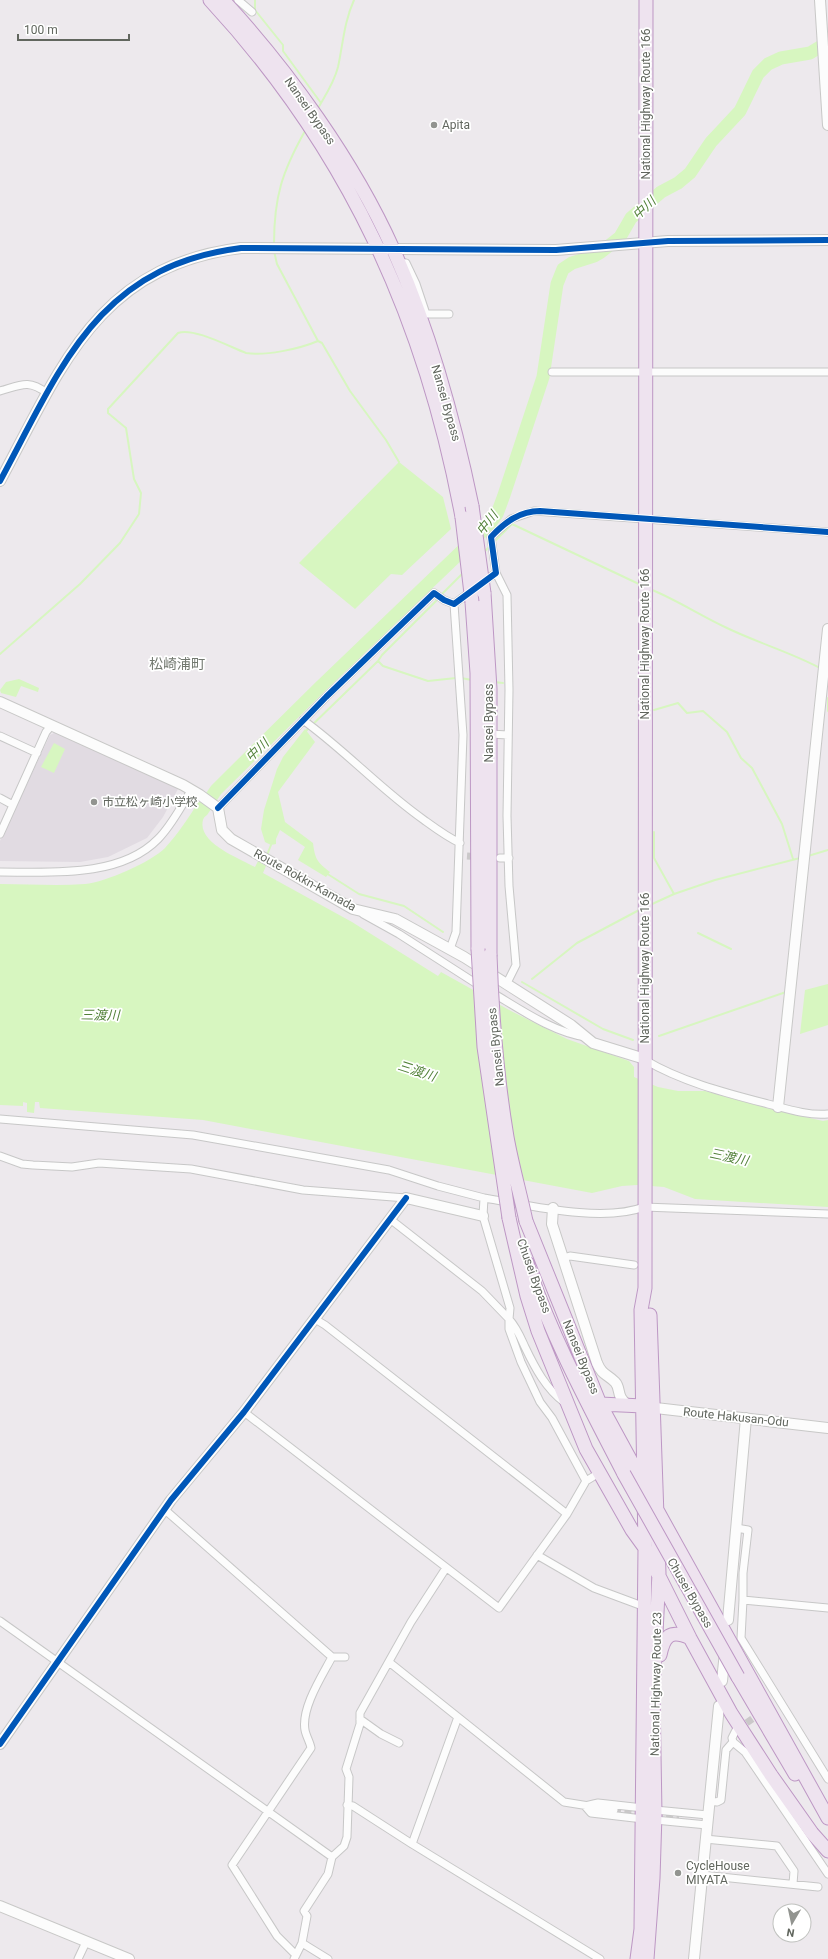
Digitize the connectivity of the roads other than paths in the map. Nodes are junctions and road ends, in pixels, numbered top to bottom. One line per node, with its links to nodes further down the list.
1 (210, 0): 7 (highway, Nansei Bypass)
2 (224, 0): 7 (highway, Nansei Bypass)
3 (238, 0): 6 (street)
4 (646, 0): 10 (highway, National Highway Route 166)
5 (820, 0): 8 (street)
6 (252, 12)
7 (310, 117): 11 (highway, Nansei Bypass); 12 (highway, Nansei Bypass)
8 (828, 125)
9 (828, 240): 10 (street)
10 (646, 243): 12 (street); 17 (highway, National Highway Route 166)
11 (379, 248): 12 (street); 19 (street); 26 (highway, Nansei Bypass, bridge)
12 (393, 249): 13 (highway, Nansei Bypass)
13 (398, 262): 14 (street); 26 (highway, Nansei Bypass, bridge)
14 (449, 314)
15 (552, 372): 17 (street)
16 (828, 372): 17 (street)
17 (645, 373): 21 (highway, National Highway Route 166)
18 (0, 391): 19 (street)
19 (47, 393): 20 (street)
20 (0, 481)
21 (645, 519): 22 (street); 23 (street); 49 (highway, National Highway Route 166)
22 (828, 532)
23 (496, 573): 24 (street); 32 (street)
24 (454, 604): 28 (street); 30 (street)
25 (828, 629): 50 (street)
26 (483, 674): 31 (highway, Nansei Bypass)
27 (0, 702): 29 (street)
28 (308, 724): 38 (street); 40 (street)
29 (52, 726): 34 (street); 35 (street)
30 (463, 735): 31 (street); 40 (street)
31 (484, 735): 32 (street); 46 (highway, Nansei Bypass)
32 (508, 735): 42 (street)
33 (0, 736): 34 (street)
34 (37, 753): 37 (street)
35 (196, 793): 38 (street); 43 (street)
36 (0, 798): 37 (street)
37 (13, 805): 39 (street)
38 (218, 808): 44 (street, Route Rokkn-Kamada)
39 (0, 834)
40 (460, 843): 45 (street)
41 (500, 858): 42 (street)
42 (509, 858): 47 (street)
43 (0, 872)
44 (353, 909): 45 (street, Route Rokkn-Kamada); 48 (street)
45 (450, 949): 47 (street, Route Rokkn-Kamada)
46 (484, 952): 54 (highway, Nansei Bypass, bridge); 62 (highway, Nansei Bypass, bridge)
47 (506, 985): 48 (street, Route Rokkn-Kamada)
48 (586, 1038): 49 (street, Route Rokkn-Kamada)
49 (645, 1059): 50 (street); 57 (highway, National Highway Route 166)
50 (778, 1107): 51 (street)
51 (828, 1114)
52 (0, 1119): 56 (street)
53 (0, 1156): 55 (street)
54 (506, 1193): 62 (highway, Chusei Bypass, bridge)
55 (406, 1198): 60 (street); 61 (street)
56 (484, 1198): 58 (street); 60 (street)
57 (644, 1206): 58 (street); 59 (street); 71 (highway, National Highway Route 166)
58 (553, 1208): 63 (street)
59 (828, 1214)
60 (483, 1216): 66 (street)
61 (390, 1219): 65 (street); 66 (street)
62 (516, 1219): 68 (highway, Nansei Bypass); 70 (highway); 118 (highway, Chusei Bypass, bridge)
63 (562, 1258): 64 (street); 67 (street)
64 (634, 1265)
65 (315, 1319): 72 (street); 80 (street)
66 (509, 1320): 70 (street); 76 (street)
67 (618, 1389): 68 (street); 69 (street)
68 (603, 1404): 69 (highway); 77 (highway, Nansei Bypass)
69 (627, 1404): 71 (highway)
70 (568, 1405): 75 (highway)
71 (649, 1407): 73 (street, Route Hakusan-Odu); 77 (highway); 78 (highway, National Highway Route 23)
72 (244, 1412): 79 (street); 85 (street)
73 (746, 1418): 74 (street, Route Hakusan-Odu); 81 (street)
74 (828, 1428)
75 (599, 1473): 76 (street); 82 (highway)
76 (586, 1481): 80 (street)
77 (643, 1484): 78 (highway, Nansei Bypass); 83 (highway, National Highway Route 23)
78 (656, 1507): 86 (highway, National Highway Route 23); 118 (highway, Nansei Bypass)
79 (164, 1509): 95 (street); 97 (street)
80 (566, 1514): 84 (street)
81 (736, 1528): 88 (street); 91 (street)
82 (632, 1530): 83 (highway); 87 (highway)
83 (645, 1548): 86 (highway); 87 (highway, National Highway Route 23)
84 (537, 1555): 85 (street); 89 (street)
85 (446, 1568): 98 (street)
86 (659, 1573): 93 (highway); 100 (highway, National Highway Route 23)
87 (645, 1592): 89 (highway, National Highway Route 23)
88 (743, 1600): 90 (street); 101 (street)
89 (645, 1607): 116 (highway, National Highway Route 23)
90 (828, 1608)
91 (728, 1620)
92 (0, 1621): 97 (street)
93 (690, 1638): 100 (highway); 122 (highway)
94 (726, 1648): 99 (street)
95 (332, 1657): 96 (street); 115 (street)
96 (345, 1657)
97 (57, 1662): 109 (street); 115 (street)
98 (389, 1662): 104 (street); 105 (street)
99 (722, 1682)
100 (653, 1693): 116 (highway, National Highway Route 23)
101 (778, 1700): 103 (street); 110 (street)
102 (719, 1706): 111 (street)
103 (770, 1706)
104 (458, 1717): 113 (street); 121 (street)
105 (360, 1719): 108 (street); 112 (street)
106 (736, 1730): 107 (street)
107 (733, 1742): 111 (street); 124 (street)
108 (399, 1743)
109 (0, 1744)
110 (828, 1779)
111 (709, 1801): 119 (street)
112 (347, 1805): 121 (street); 123 (street)
113 (585, 1806): 114 (street); 116 (street); 116 (street)
114 (614, 1810)
115 (268, 1811): 123 (street); 131 (street)
116 (649, 1814): 119 (street); 136 (highway, National Highway Route 23); 137 (highway, National Highway Route 23)
117 (679, 1817): 119 (street)
118 (828, 1819)
119 (707, 1820): 120 (street)
120 (705, 1839): 125 (street); 126 (street)
121 (412, 1844): 135 (street)
122 (828, 1851)
123 (332, 1857): 130 (street)
124 (828, 1874)
125 (702, 1875): 126 (street); 138 (street)
126 (793, 1884): 127 (street)
127 (818, 1886)
128 (0, 1906): 129 (street)
129 (86, 1942): 132 (street); 133 (street)
130 (302, 1943): 131 (street); 134 (street)
131 (295, 1957)
132 (78, 1959)
133 (129, 1959)
134 (328, 1959)
135 (600, 1959)
136 (637, 1959)
137 (647, 1959)
138 (694, 1959)

